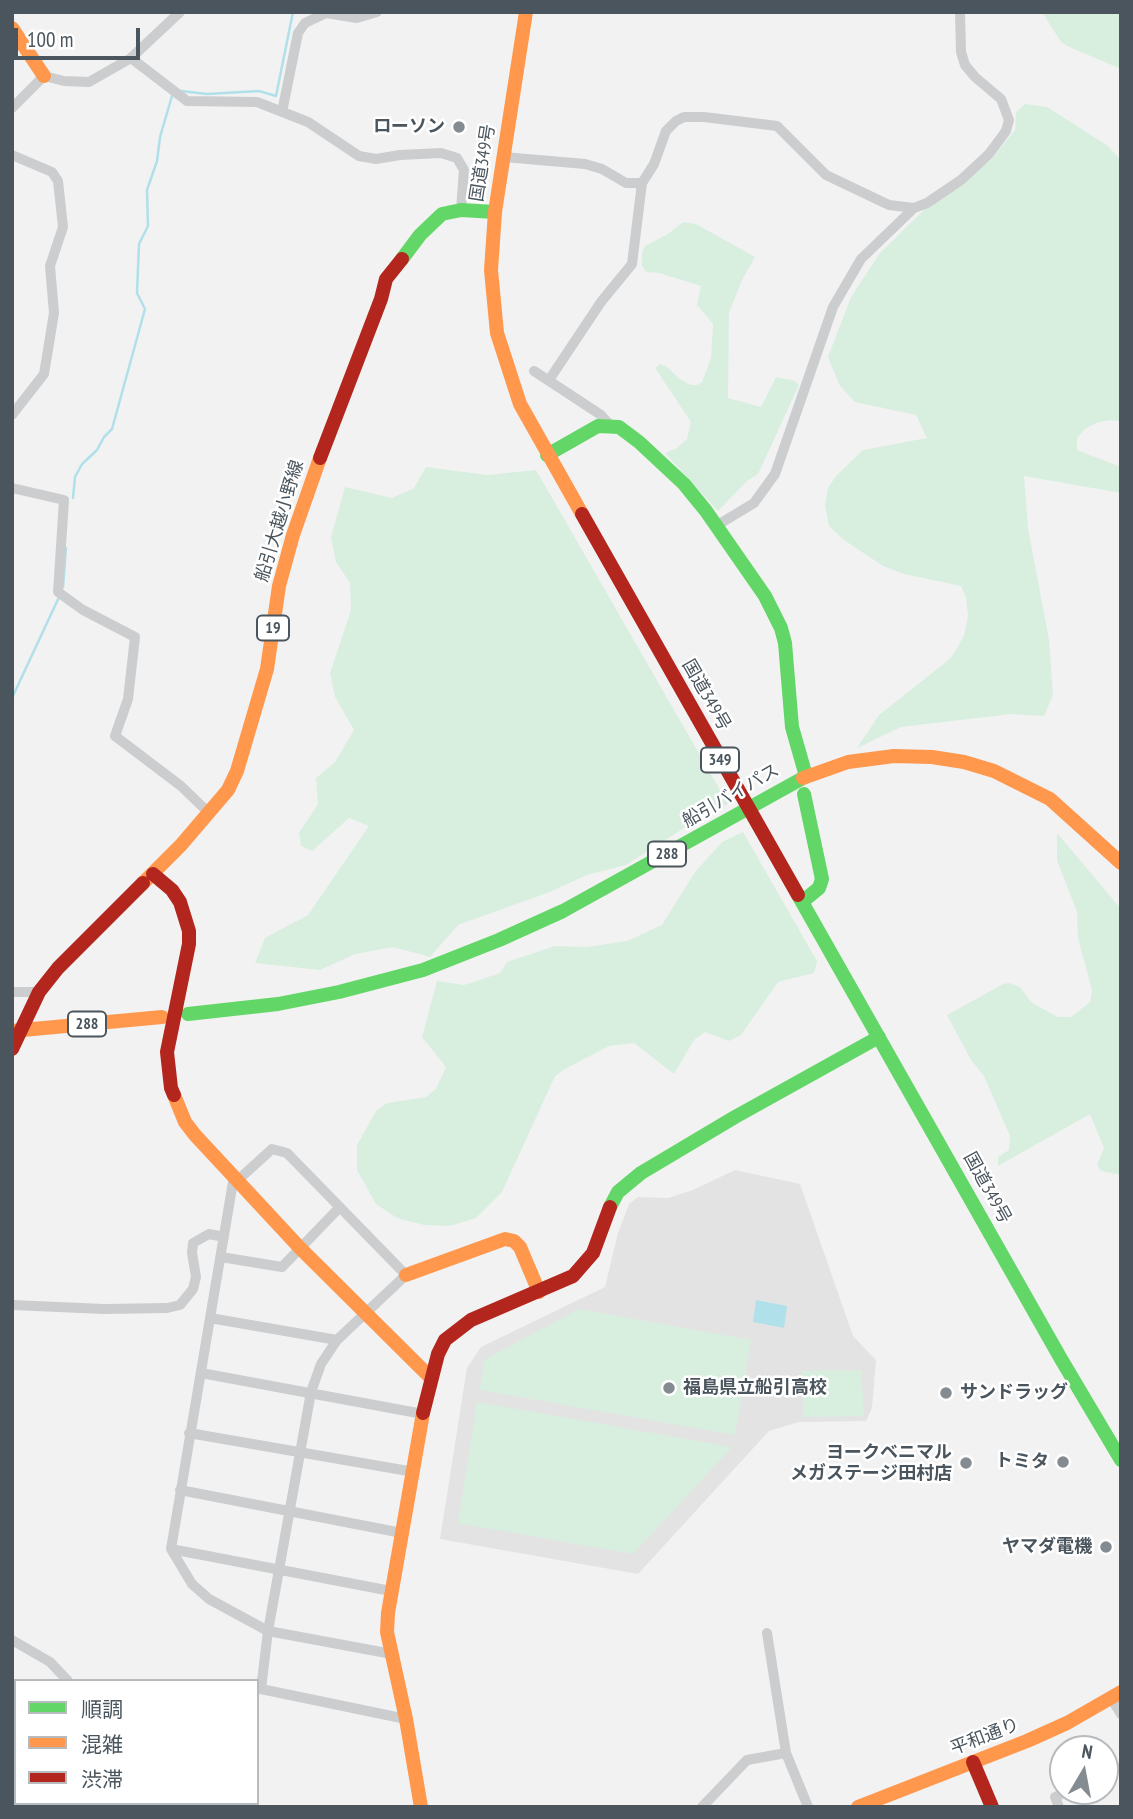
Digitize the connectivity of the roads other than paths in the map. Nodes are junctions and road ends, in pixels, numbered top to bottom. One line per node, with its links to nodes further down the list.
1 (180, 12): 6 (street)
2 (377, 12): 9 (street)
3 (526, 12): 11 (main road, 国道349号 / 349)
4 (960, 12): 13 (street)
5 (12, 28): 7 (main road)
6 (131, 58): 7 (street); 9 (street)
7 (44, 76): 8 (street)
8 (12, 108)
9 (282, 112): 14 (street)
10 (12, 155): 18 (street)
11 (504, 157): 12 (street); 15 (main road, 国道349号 / 349)
12 (642, 183): 13 (street); 17 (street)
13 (914, 208): 22 (street)
14 (461, 210): 15 (main road, 船引大越小野線 / 19); 26 (main road, 船引大越小野線 / 19)
15 (495, 212): 20 (main road, 国道349号 / 349)
16 (534, 371): 17 (street)
17 (549, 380): 19 (street)
18 (12, 415)
19 (610, 425): 20 (main road); 22 (main road)
20 (547, 455): 25 (main road, 国道349号 / 349)
21 (12, 488): 26 (street)
22 (716, 526): 23 (main road)
23 (806, 776): 25 (main road, 船引バイパス / 288); 27 (main road, 船引バイパス / 288)
24 (804, 794): 29 (main road)
25 (749, 807): 29 (main road, 国道349号 / 349); 32 (main road, 船引バイパス / 288)
26 (209, 813): 28 (main road, 船引大越小野線 / 19)
27 (1121, 863)
28 (153, 874): 31 (main road, 船引大越小野線 / 19); 37 (main road)
29 (802, 902): 35 (main road, 国道349号 / 349)
30 (12, 992): 31 (street)
31 (39, 992): 34 (main road, 船引大越小野線 / 19)
32 (188, 1014)
33 (162, 1017): 34 (main road, 288)
34 (17, 1030): 36 (main road, 船引大越小野線 / 19)
35 (879, 1037): 43 (main road); 54 (main road, 国道349号 / 349)
36 (12, 1049)
37 (236, 1178): 38 (street); 39 (street); 40 (main road)
38 (340, 1208): 40 (street); 42 (street)
39 (224, 1237): 41 (street); 44 (street)
40 (300, 1248): 41 (street); 45 (main road)
41 (221, 1257): 46 (street)
42 (406, 1275): 43 (main road); 45 (street)
43 (539, 1292): 49 (main road)
44 (12, 1305)
45 (365, 1312): 47 (street); 49 (main road)
46 (210, 1318): 47 (street); 48 (street)
47 (337, 1340): 50 (street)
48 (201, 1373): 50 (street); 52 (street)
49 (431, 1378): 51 (main road)
50 (311, 1392): 51 (street); 53 (street)
51 (423, 1414): 55 (main road)
52 (189, 1433): 53 (street); 56 (street)
53 (301, 1452): 55 (street); 57 (street)
54 (1121, 1460)
55 (414, 1472): 58 (main road)
56 (180, 1490): 57 (street); 59 (street)
57 (290, 1511): 58 (street); 60 (street)
58 (402, 1533): 61 (main road)
59 (171, 1549): 60 (street); 62 (street)
60 (279, 1569): 61 (street); 62 (street)
61 (391, 1591): 65 (main road)
62 (268, 1630): 65 (street); 69 (street)
63 (767, 1633): 70 (street)
64 (12, 1640): 66 (street)
65 (392, 1654): 69 (main road)
66 (66, 1679)
67 (1116, 1695): 68 (street); 71 (main road, 平和通り)
68 (1121, 1713)
69 (406, 1719): 72 (main road)
70 (786, 1753): 73 (street); 74 (street)
71 (973, 1762): 75 (main road, 平和通り); 76 (main road)
72 (421, 1807)
73 (702, 1807)
74 (808, 1807)
75 (858, 1807)
76 (992, 1807)

